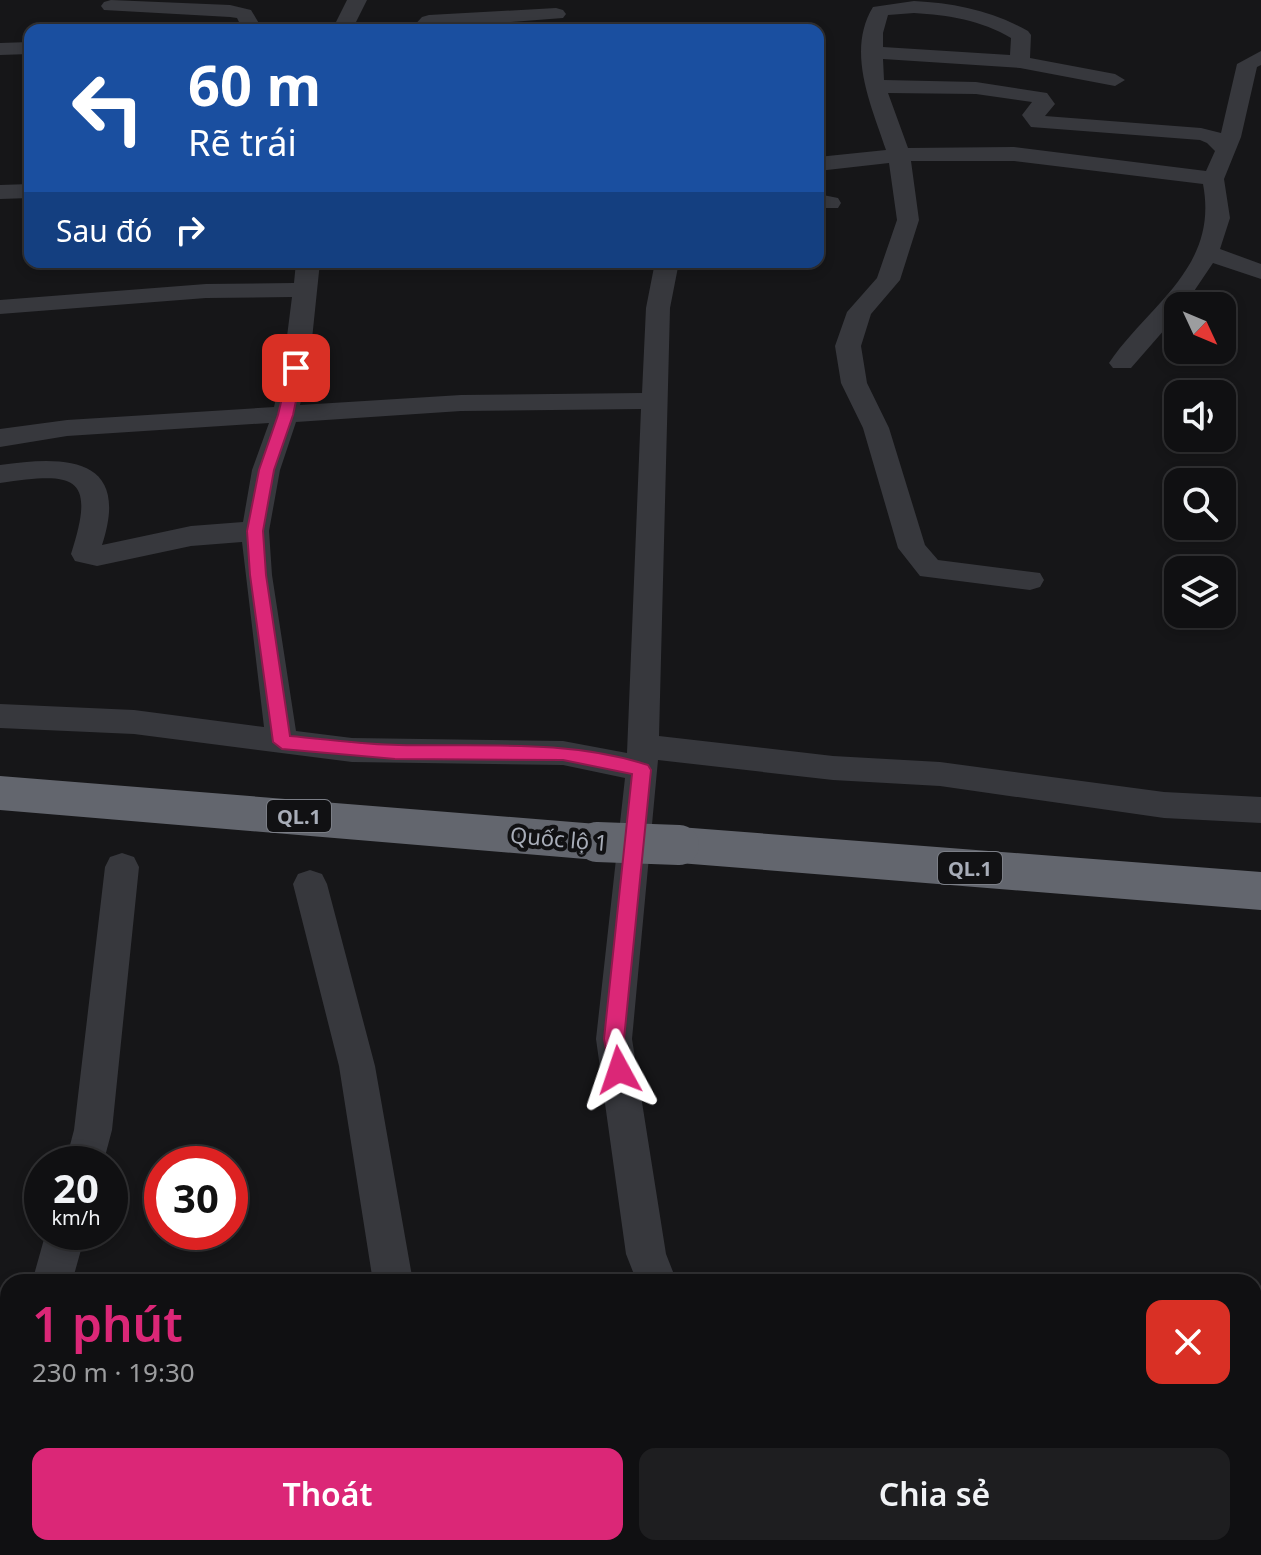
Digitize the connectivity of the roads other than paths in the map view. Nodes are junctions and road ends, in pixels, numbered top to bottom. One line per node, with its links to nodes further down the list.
1 (357, 0): 6 (street)
2 (540, 0): 7 (street)
3 (112, 3): 4 (street); 5 (street)
4 (104, 24)
5 (250, 24)
6 (345, 24)
7 (426, 24)
8 (24, 48): 9 (street)
9 (0, 49)
10 (871, 52): 12 (street); 12 (street); 14 (street)
11 (1261, 57): 15 (street)
12 (1020, 62): 13 (street)
13 (1115, 80)
14 (875, 86): 15 (street); 16 (street)
15 (1226, 150): 18 (street)
16 (899, 155): 17 (street); 18 (street); 32 (street)
17 (824, 163)
18 (1213, 179): 21 (street)
19 (24, 191): 20 (street)
20 (0, 192)
21 (1208, 253): 23 (street); 26 (street)
22 (666, 268): 27 (street)
23 (1261, 272)
24 (307, 276): 25 (street); 28 (street)
25 (0, 307)
26 (1122, 363)
27 (654, 401): 28 (street); 35 (street)
28 (285, 415): 29 (street); 31 (street)
29 (0, 438)
30 (0, 474): 31 (street)
31 (255, 531): 34 (street)
32 (1030, 580)
33 (0, 716): 34 (street)
34 (282, 742): 35 (street)
35 (642, 758): 37 (street); 45 (street)
36 (0, 793): 40 (highway, Quốc lộ 1 / QL.1, bridge)
37 (1261, 810)
38 (122, 867): 41 (street)
39 (310, 884): 44 (street)
40 (1261, 891)
41 (89, 1146)
42 (61, 1250): 43 (street)
43 (54, 1274)
44 (392, 1274)
45 (654, 1274)

